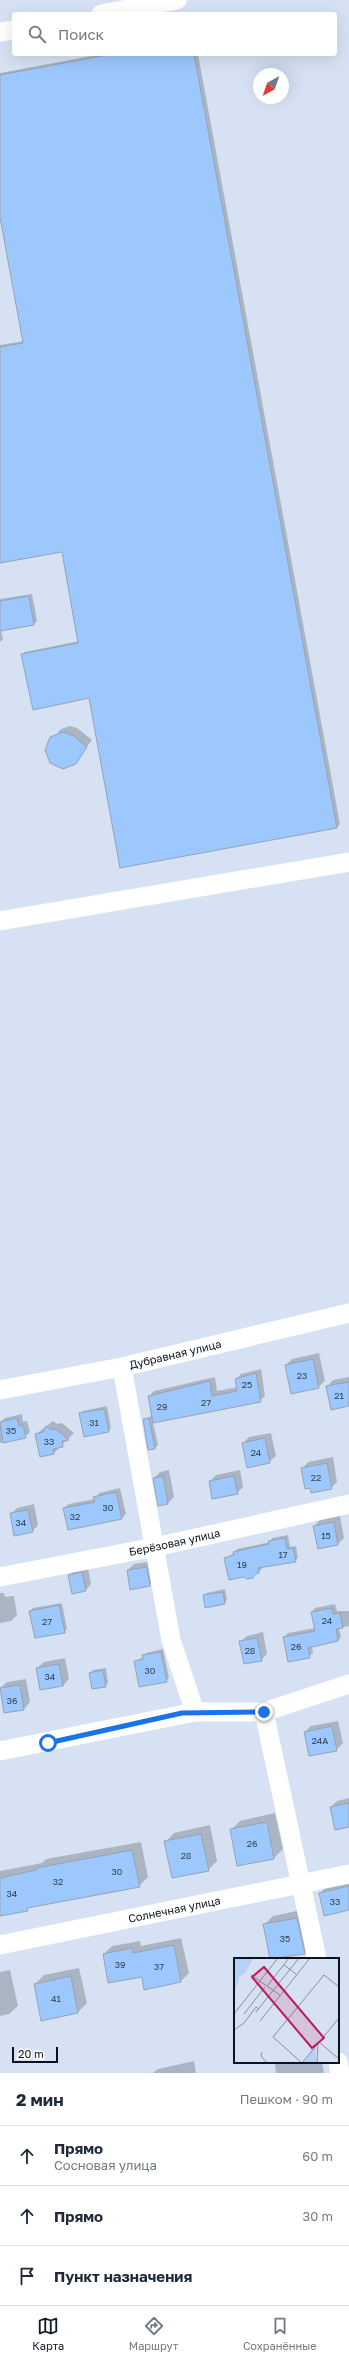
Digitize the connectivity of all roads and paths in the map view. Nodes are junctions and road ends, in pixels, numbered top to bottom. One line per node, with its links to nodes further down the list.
1 (175, 0): 2 (street)
2 (142, 3): 3 (street)
3 (108, 12)
4 (12, 30): 5 (street)
5 (0, 32)
6 (349, 862): 7 (street)
7 (0, 922)
8 (349, 1313): 9 (street, Дубравная улица)
9 (122, 1367): 10 (street, Дубравная улица); 12 (street)
10 (0, 1390)
11 (349, 1504): 12 (street, Берёзовая улица)
12 (155, 1547): 13 (street, Берёзовая улица); 15 (street)
13 (0, 1577)
14 (349, 1684): 16 (street)
15 (195, 1712): 16 (street); 17 (street)
16 (264, 1712): 19 (street)
17 (0, 1751)
18 (349, 1874): 19 (street, Солнечная улица)
19 (301, 1884): 20 (street, Солнечная улица); 21 (street)
20 (0, 1945)
21 (317, 1958)
22 (338, 2063): 23 (street)
23 (340, 2073)

